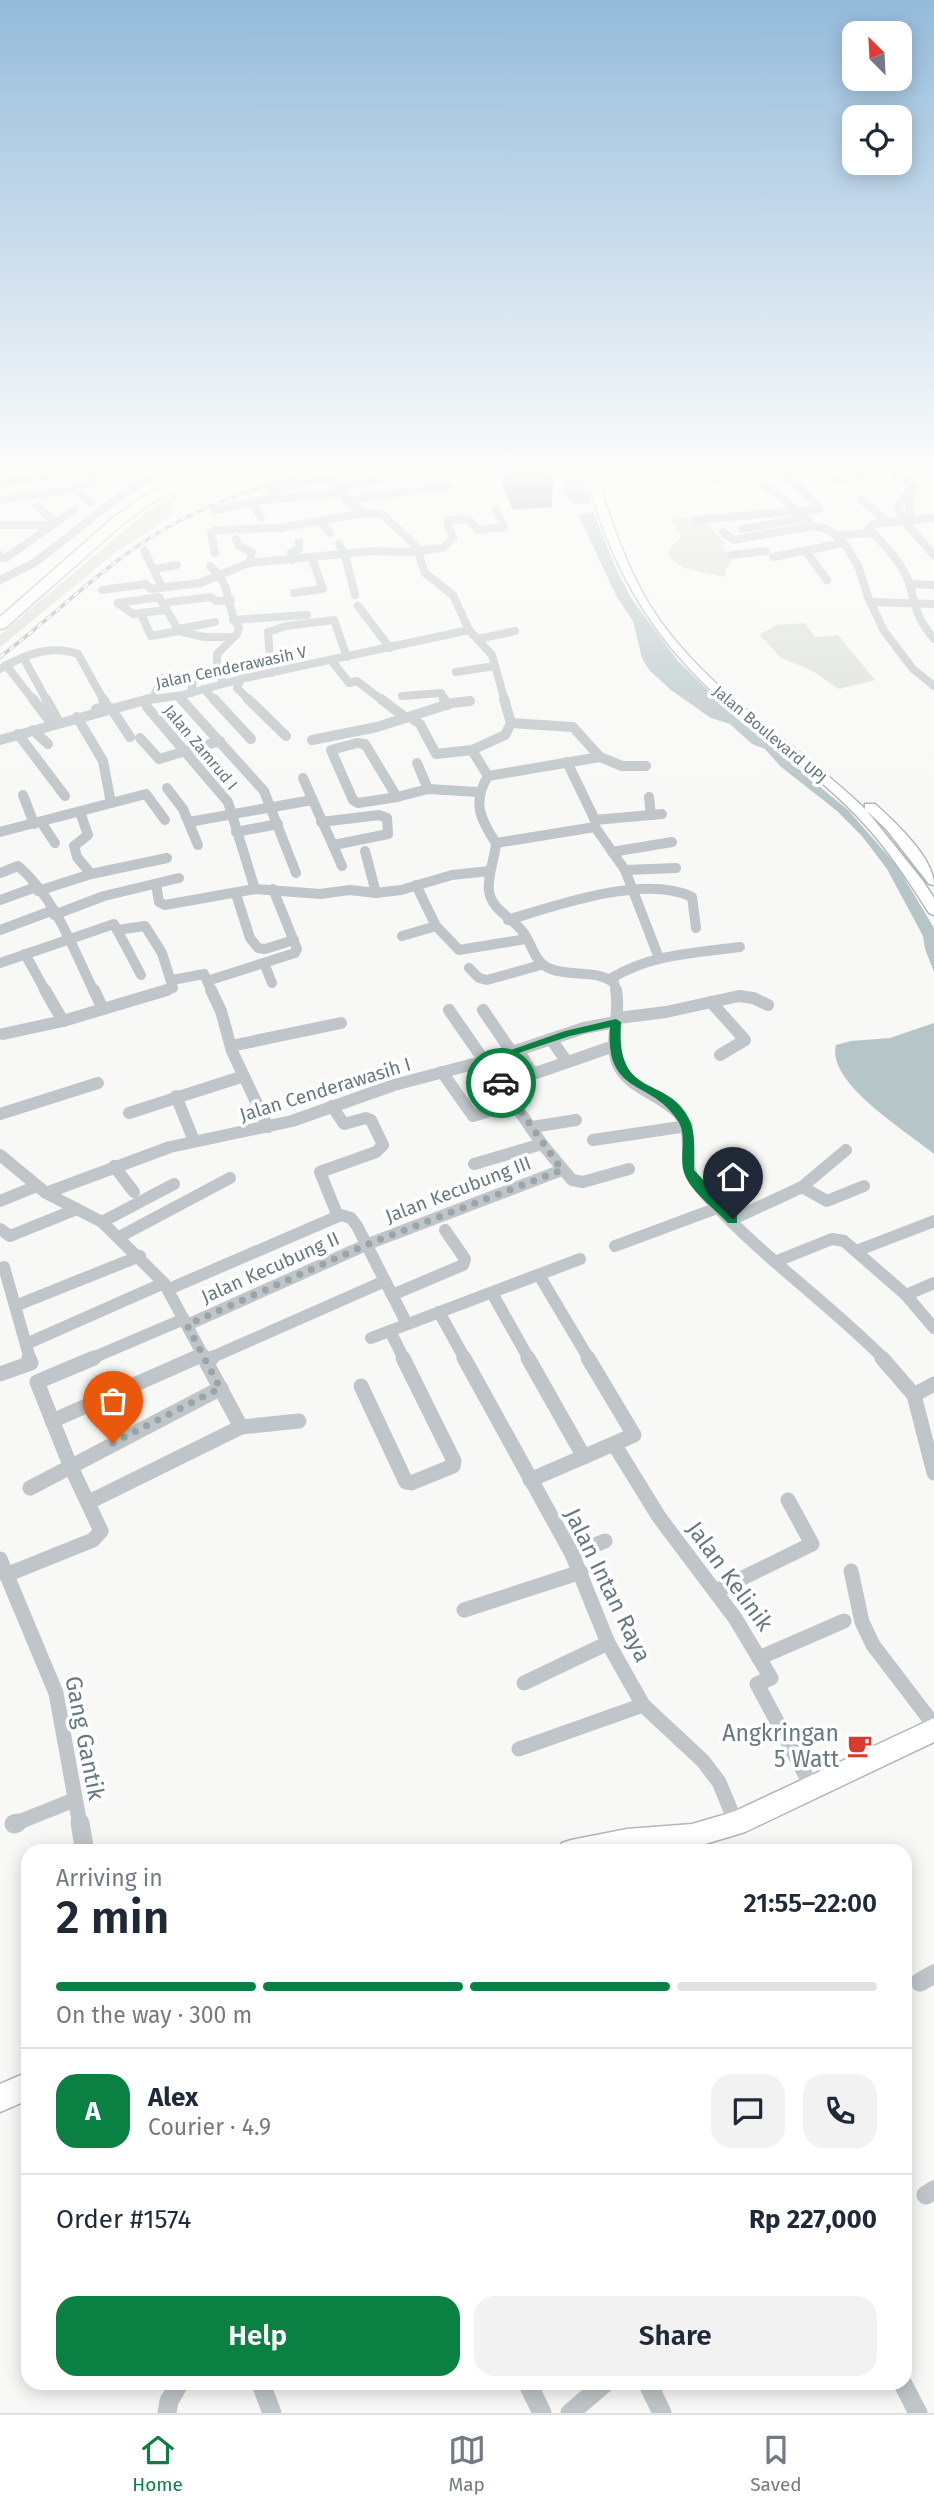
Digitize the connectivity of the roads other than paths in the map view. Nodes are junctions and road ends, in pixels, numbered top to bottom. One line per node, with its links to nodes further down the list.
1 (32, 584): 24 (highway)
2 (47, 584): 31 (highway)
3 (160, 584): 14 (street)
4 (194, 584): 14 (street)
5 (228, 584): 18 (street)
6 (321, 584): 16 (street)
7 (352, 584): 17 (street)
8 (439, 584): 33 (street)
9 (633, 584): 136 (street, Jalan Boulevard UPJ)
10 (645, 584): 126 (street, Jalan Boulevard UPJ)
11 (864, 584): 19 (street)
12 (909, 584): 13 (street); 20 (street)
13 (934, 585)
14 (162, 587): 15 (street)
15 (102, 590)
16 (294, 593)
17 (355, 595)
18 (231, 600): 22 (street); 27 (street)
19 (870, 602): 20 (street); 49 (street)
20 (912, 603): 21 (street); 29 (street)
21 (934, 604)
22 (168, 606): 25 (street); 25 (street); 32 (street)
23 (358, 606): 38 (street)
24 (0, 612)
25 (141, 614): 32 (street)
26 (307, 615): 27 (street)
27 (233, 620): 35 (street)
28 (215, 622): 32 (street)
29 (920, 622): 30 (street); 37 (street)
30 (934, 622)
31 (0, 625)
32 (179, 630): 35 (street)
33 (469, 630): 36 (street); 38 (street, Jalan Cenderawasih V)
34 (515, 631): 36 (street)
35 (231, 637): 51 (street)
36 (478, 639): 42 (street)
37 (934, 639)
38 (390, 648): 40 (street, Jalan Cenderawasih V)
39 (23, 657): 43 (street); 53 (street); 67 (street)
40 (347, 657): 41 (street, Jalan Cenderawasih V); 44 (street)
41 (332, 661): 44 (street, Jalan Cenderawasih V); 66 (street)
42 (495, 666): 45 (street); 68 (street)
43 (3, 667): 55 (street)
44 (271, 673): 50 (street, Jalan Cenderawasih V)
45 (455, 673)
46 (934, 675): 49 (street)
47 (194, 676): 56 (street)
48 (162, 677): 59 (street)
49 (922, 677): 52 (street)
50 (241, 679): 51 (street, Jalan Cenderawasih V); 72 (street)
51 (223, 683): 54 (street, Jalan Cenderawasih V)
52 (934, 686)
53 (40, 687): 55 (street); 64 (street)
54 (204, 689): 56 (street, Jalan Cenderawasih V); 75 (street)
55 (28, 690): 64 (street)
56 (191, 692): 57 (street, Jalan Cenderawasih V)
57 (178, 696): 59 (street, Jalan Cenderawasih V); 77 (street)
58 (402, 696): 61 (street)
59 (153, 698): 63 (street, Jalan Cenderawasih V)
60 (470, 701): 61 (street)
61 (447, 705): 66 (street)
62 (147, 706): 80 (street, Jalan Zamrud I)
63 (111, 708): 65 (street, Jalan Cenderawasih V); 73 (street)
64 (46, 709): 67 (street)
65 (76, 717): 67 (street, Jalan Cenderawasih V); 95 (street)
66 (408, 717): 76 (street); 79 (street)
67 (55, 722): 69 (street, Jalan Cenderawasih V); 71 (street)
68 (511, 723): 79 (street); 81 (street)
69 (33, 730): 70 (street, Jalan Cenderawasih V); 78 (street)
70 (18, 734): 71 (street, Jalan Cenderawasih V); 91 (street)
71 (1, 736)
72 (286, 736)
73 (130, 737)
74 (140, 738): 80 (street)
75 (251, 739)
76 (312, 740)
77 (220, 741): 80 (street); 96 (street)
78 (48, 744)
79 (472, 750): 85 (street)
80 (186, 752): 99 (street, Jalan Zamrud I)
81 (600, 757): 82 (street); 84 (street)
82 (567, 762): 85 (street); 105 (street)
83 (416, 763): 88 (street)
84 (646, 766)
85 (488, 776): 89 (street)
86 (303, 778): 94 (street)
87 (167, 788): 102 (street)
88 (428, 789): 89 (street); 92 (street)
89 (478, 792): 111 (street)
90 (23, 795): 104 (street)
91 (65, 796)
92 (397, 797): 92 (street)
93 (649, 797): 100 (street)
94 (312, 800): 96 (street); 103 (street)
95 (111, 803): 97 (street); 101 (street)
96 (272, 807): 99 (street); 106 (street)
97 (80, 812): 104 (street); 116 (street)
98 (662, 814): 100 (street)
99 (231, 815): 102 (street); 108 (street, Jalan Zamrud I)
100 (651, 815): 105 (street)
101 (165, 820)
102 (189, 822): 112 (street)
103 (321, 822): 113 (street); 113 (street)
104 (37, 823): 107 (street); 110 (street)
105 (595, 823): 111 (street); 115 (street)
106 (278, 824): 108 (street); 123 (street)
107 (0, 832)
108 (236, 832): 131 (street, Jalan Zamrud I)
109 (672, 842): 115 (street)
110 (55, 843)
111 (496, 843): 121 (street)
112 (198, 845)
113 (334, 845): 118 (street)
114 (365, 851): 133 (street)
115 (612, 852): 120 (street)
116 (77, 857): 124 (street)
117 (167, 858): 124 (street)
118 (342, 866)
119 (676, 867): 120 (street)
120 (625, 870): 132 (street)
121 (490, 871): 128 (street); 138 (street)
122 (0, 873): 129 (street)
123 (296, 873)
124 (91, 874): 129 (street)
125 (179, 878): 127 (street)
126 (934, 881)
127 (156, 884): 134 (street); 137 (street)
128 (416, 885): 133 (street); 139 (street)
129 (37, 889): 135 (street); 137 (street)
130 (273, 889): 131 (street); 133 (street); 146 (street)
131 (255, 890): 134 (street)
132 (632, 891): 138 (street); 141 (street); 149 (street)
133 (376, 893)
134 (236, 894): 146 (street)
135 (0, 900)
136 (934, 910)
137 (52, 913): 142 (street); 145 (street)
138 (508, 920): 144 (street)
139 (436, 926): 143 (street); 144 (street)
140 (115, 927): 145 (street); 154 (street); 156 (street)
141 (696, 928)
142 (0, 930)
143 (402, 936)
144 (526, 939): 152 (street)
145 (67, 940): 148 (street); 161 (street)
146 (293, 940): 151 (street)
147 (740, 947): 149 (street)
148 (25, 954): 150 (street); 165 (street)
149 (659, 958): 155 (street)
150 (0, 963)
151 (264, 964): 157 (street); 158 (street)
152 (541, 965): 153 (street); 155 (street)
153 (469, 968)
154 (141, 975)
155 (610, 979): 164 (street)
156 (172, 980): 157 (street); 161 (street)
157 (207, 981): 169 (street)
158 (272, 983)
159 (711, 1002): 160 (street, Jalan Cenderawasih I); 164 (street, Jalan Cenderawasih I); 172 (street)
160 (768, 1005)
161 (103, 1009): 165 (street)
162 (449, 1010): 173 (street)
163 (482, 1010): 171 (street)
164 (617, 1020): 170 (street); 171 (street, Jalan Cenderawasih I)
165 (63, 1021): 167 (street)
166 (341, 1023): 169 (street)
167 (4, 1036)
168 (553, 1042): 174 (street)
169 (231, 1046): 176 (street)
170 (614, 1046): 174 (street); 184 (street)
171 (515, 1052): 173 (street, Jalan Cenderawasih I); 174 (street)
172 (720, 1055)
173 (485, 1061): 175 (street, Jalan Cenderawasih I); 186 (street)
174 (567, 1062)
175 (442, 1072): 179 (street); 180 (street, Jalan Cenderawasih I)
176 (244, 1076): 178 (street); 185 (street)
177 (97, 1083): 182 (street)
178 (176, 1096): 181 (street); 188 (street)
179 (509, 1105)
180 (332, 1106): 185 (street, Jalan Cenderawasih I); 205 (street)
181 (129, 1113)
182 (0, 1114)
183 (576, 1120): 186 (street)
184 (687, 1126): 187 (street); 203 (street)
185 (268, 1127): 188 (street, Jalan Cenderawasih I)
186 (532, 1127): 189 (street)
187 (593, 1140)
188 (194, 1141): 193 (street, Jalan Cenderawasih I)
189 (542, 1144): 192 (street); 195 (street)
190 (846, 1150): 199 (street)
191 (3, 1161): 200 (street)
192 (474, 1164)
193 (114, 1166): 200 (street, Jalan Cenderawasih I); 201 (street)
194 (629, 1169): 195 (street)
195 (562, 1170): 212 (street, Jalan Kecubung III)
196 (230, 1178): 211 (street)
197 (174, 1184): 208 (street)
198 (864, 1186): 199 (street)
199 (802, 1187): 206 (street)
200 (42, 1190): 202 (street, Jalan Cenderawasih I); 204 (street)
201 (134, 1192)
202 (0, 1201)
203 (720, 1207): 206 (street); 213 (street)
204 (77, 1209): 208 (street); 210 (street)
205 (339, 1215): 212 (street); 222 (street)
206 (733, 1219): 217 (street)
207 (934, 1221): 214 (street)
208 (102, 1222): 211 (street)
209 (445, 1230): 224 (street)
210 (3, 1232)
211 (119, 1237): 215 (street)
212 (368, 1244): 220 (street); 228 (street, Jalan Kecubung II)
213 (615, 1246)
214 (856, 1251): 217 (street); 225 (street)
215 (139, 1256): 222 (street); 226 (street)
216 (580, 1259): 219 (street)
217 (777, 1261): 239 (street)
218 (4, 1268): 226 (street)
219 (539, 1275): 223 (street); 243 (street)
220 (385, 1281): 224 (street); 234 (street)
221 (934, 1283): 225 (street)
222 (167, 1286): 228 (street); 233 (street)
223 (492, 1293): 227 (street); 244 (street)
224 (392, 1295): 229 (street)
225 (906, 1295): 230 (street)
226 (15, 1306): 233 (street)
227 (439, 1312): 229 (street); 247 (street, Jalan Intan Raya)
228 (186, 1322): 234 (street); 240 (street, Jalan Kecubung II)
229 (407, 1324): 231 (street)
230 (934, 1328)
231 (390, 1331): 232 (street); 237 (street)
232 (371, 1338)
233 (26, 1344): 235 (street)
234 (204, 1357): 238 (street); 240 (street)
235 (0, 1374)
236 (934, 1384): 239 (street)
237 (361, 1386)
238 (220, 1388): 242 (street); 245 (street)
239 (914, 1395): 246 (street)
240 (52, 1421): 245 (street)
241 (299, 1421): 242 (street)
242 (241, 1427): 250 (street)
243 (614, 1444): 244 (street); 256 (street, Jalan Kelinik)
244 (584, 1457): 247 (street)
245 (70, 1465): 248 (street); 250 (street)
246 (934, 1472)
247 (530, 1480): 252 (street, Jalan Intan Raya)
248 (30, 1488)
249 (788, 1500): 256 (street)
250 (89, 1502): 253 (street)
251 (605, 1541): 252 (street)
252 (572, 1554): 255 (street, Jalan Intan Raya)
253 (3, 1567): 266 (street, Gang Gantik)
254 (851, 1571): 263 (street)
255 (581, 1572): 257 (street); 259 (street, Jalan Intan Raya)
256 (716, 1591): 260 (street, Jalan Kelinik)
257 (464, 1609)
258 (844, 1621): 260 (street, Jalan Kelinik)
259 (608, 1643): 261 (street); 262 (street, Jalan Intan Raya)
260 (759, 1658): 265 (street)
261 (524, 1683)
262 (643, 1705): 264 (street); 267 (street, Jalan Intan Raya)
263 (934, 1728): 265 (street)
264 (519, 1749)
265 (812, 1787): 267 (street)
266 (74, 1800): 268 (street); 269 (street, Gang Gantik)
267 (736, 1823): 270 (street)
268 (14, 1824)
269 (83, 1844)
270 (695, 1844)
271 (21, 2089): 272 (street)
272 (0, 2098)
273 (175, 2390): 279 (street)
274 (263, 2390): 280 (street)
275 (531, 2390): 281 (street)
276 (597, 2390): 282 (street)
277 (651, 2390): 283 (street)
278 (906, 2390): 284 (street)
279 (167, 2413)
280 (272, 2413)
281 (542, 2413)
282 (570, 2413)
283 (662, 2413)
284 (918, 2413)

